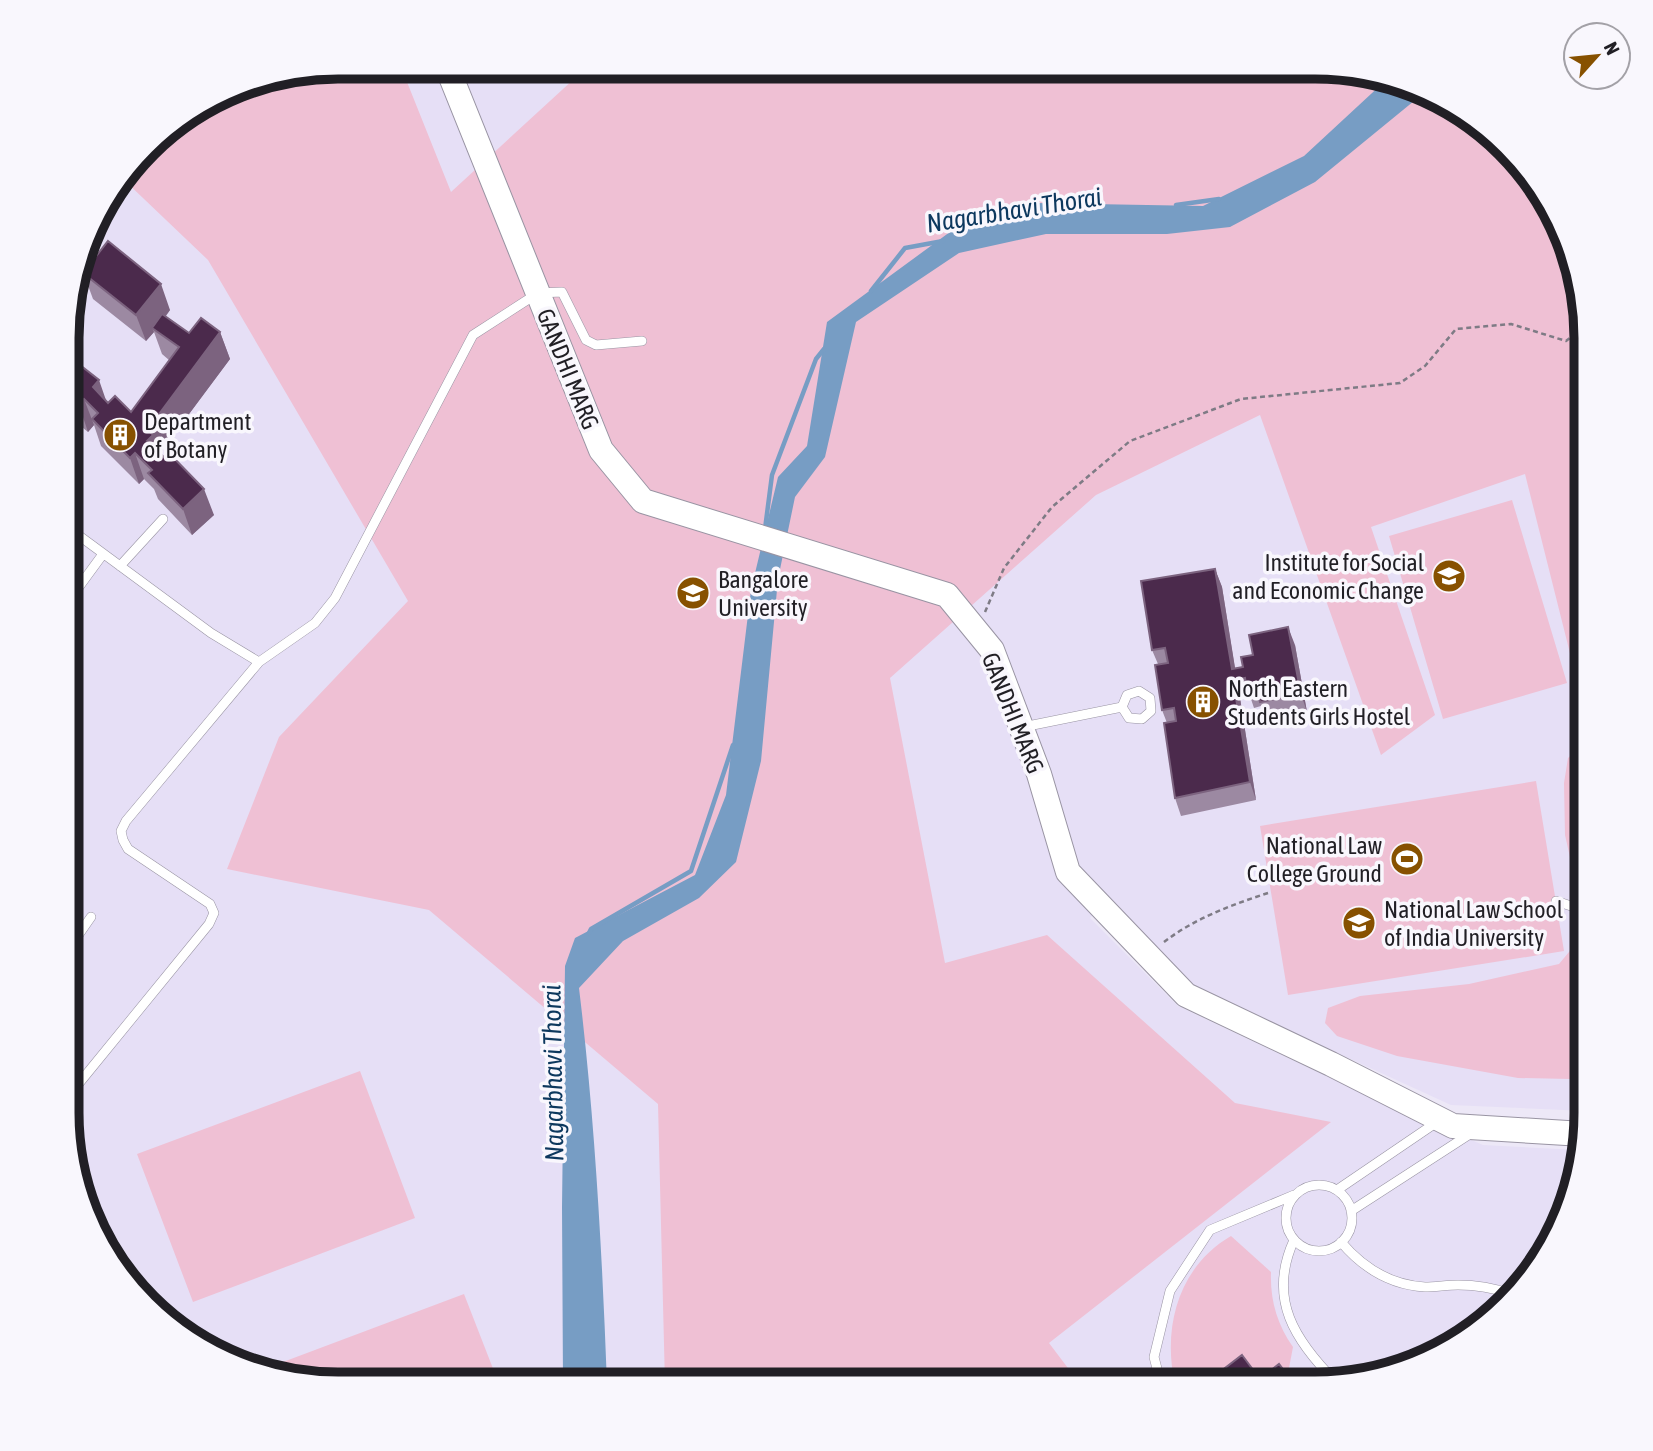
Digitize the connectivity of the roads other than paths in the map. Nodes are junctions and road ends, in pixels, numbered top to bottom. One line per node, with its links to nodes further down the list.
1 (452, 79): 2 (main road, GANDHI MARG)
2 (538, 293): 3 (lane); 9 (lane); 11 (main road, GANDHI MARG)
3 (642, 341)
4 (163, 519): 7 (lane)
5 (79, 536): 6 (lane)
6 (103, 554): 7 (lane); 8 (lane)
7 (120, 566): 9 (lane)
8 (79, 587)
9 (259, 662): 16 (lane)
10 (1122, 707): 11 (lane)
11 (1021, 727): 17 (main road, GANDHI MARG)
12 (1556, 901): 13 (lane)
13 (1574, 907)
14 (91, 917): 15 (lane)
15 (79, 934)
16 (79, 1083)
17 (1440, 1119): 18 (main road, GANDHI MARG); 20 (lane)
18 (1480, 1128): 19 (main road, GANDHI MARG); 22 (lane)
19 (1574, 1133)
20 (1337, 1190): 21 (lane); 22 (lane)
21 (1294, 1195): 23 (lane); 26 (lane)
22 (1351, 1211): 24 (lane)
23 (1294, 1240): 24 (lane); 27 (lane)
24 (1341, 1242): 25 (lane)
25 (1502, 1292)
26 (1158, 1372)
27 (1327, 1372)

